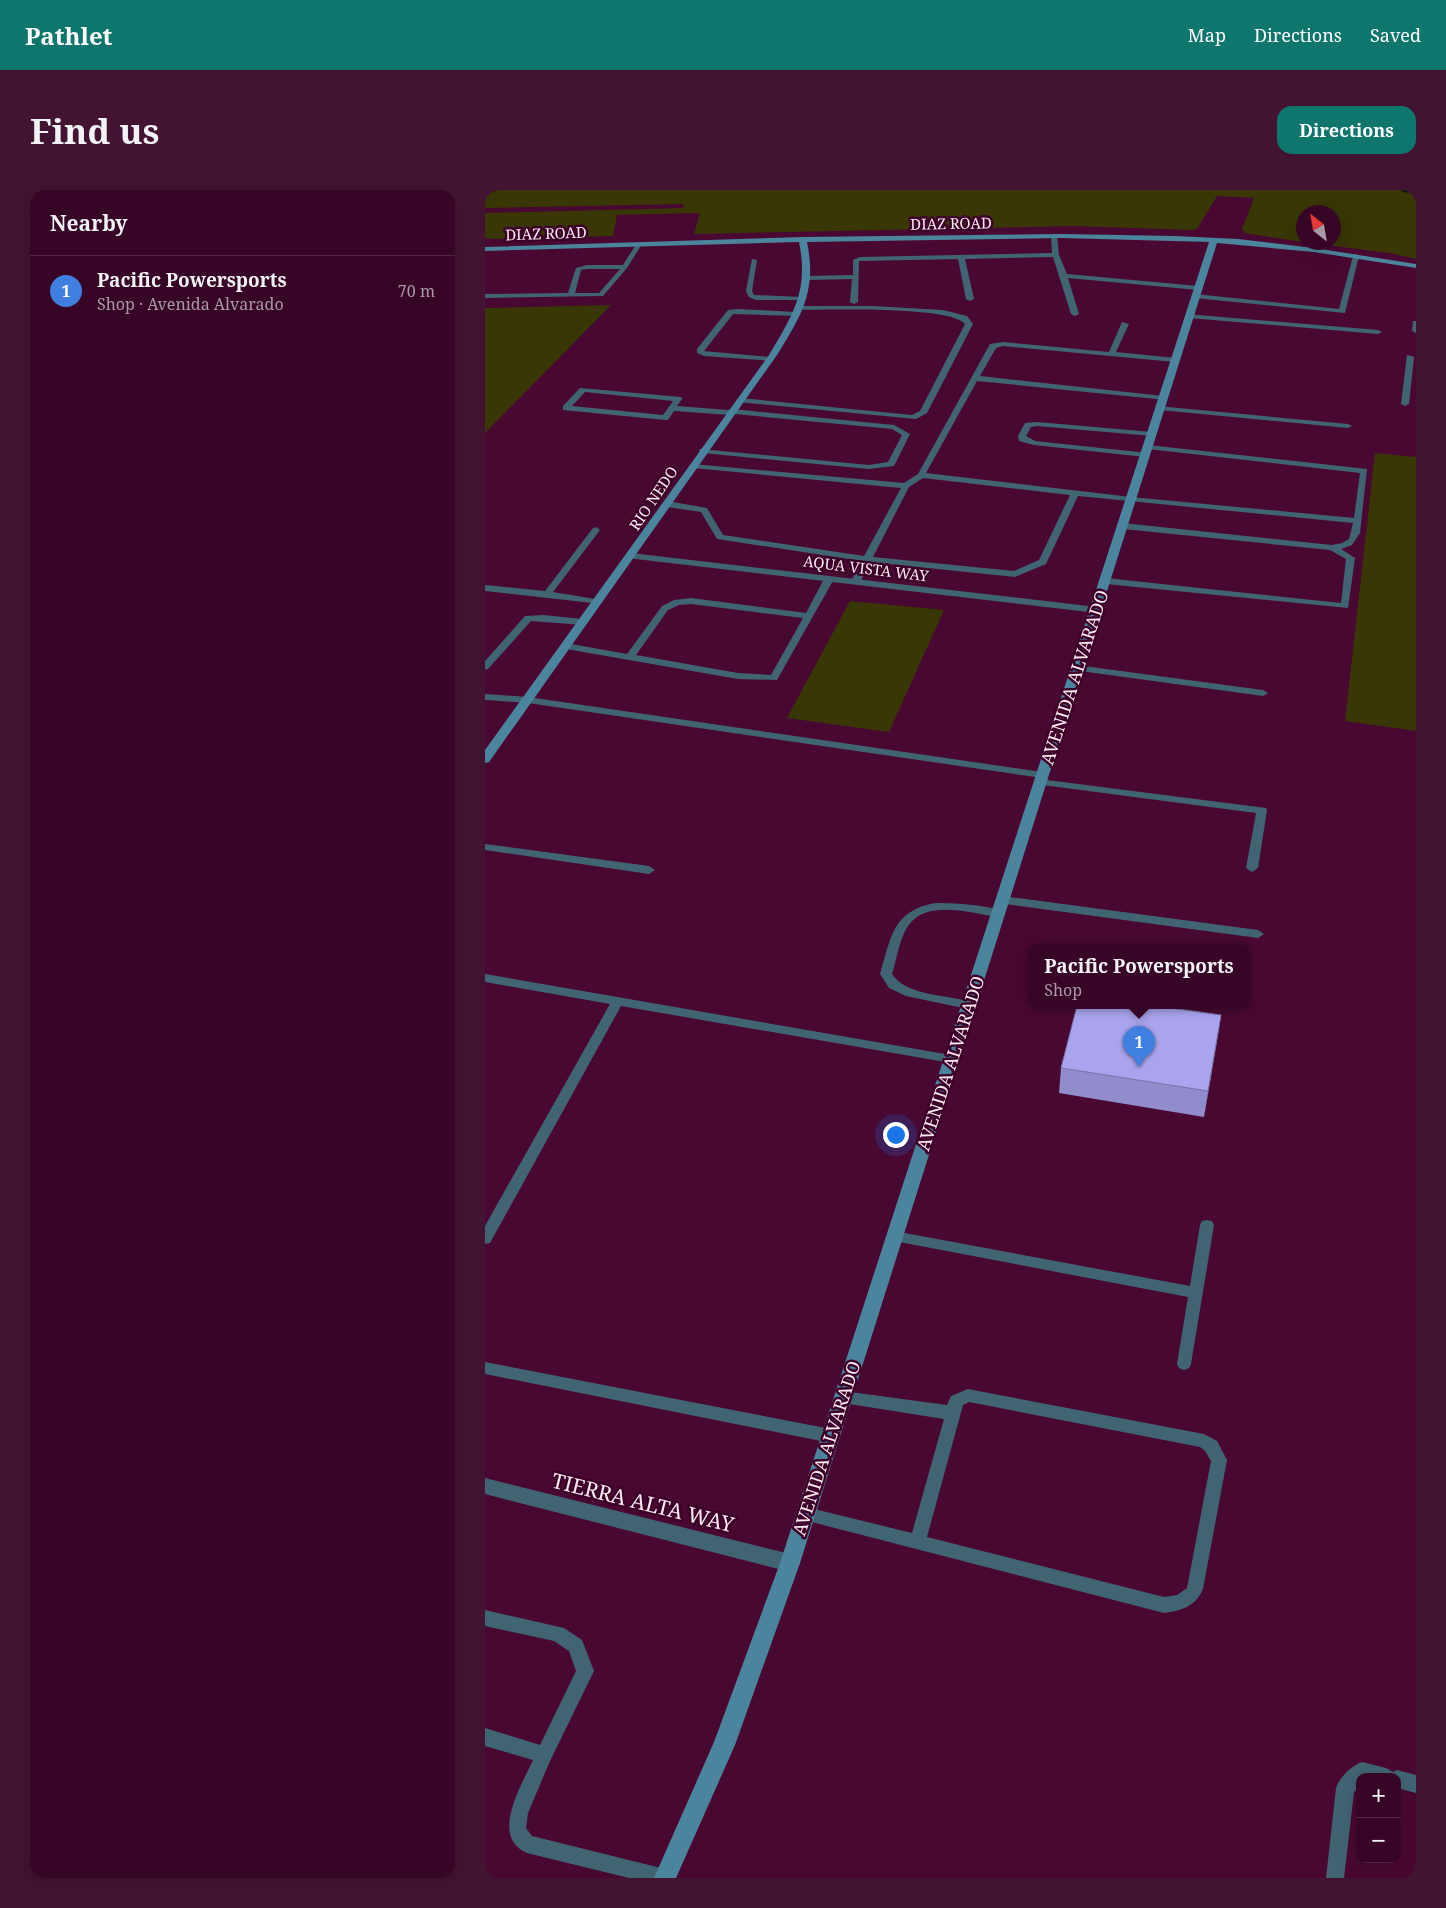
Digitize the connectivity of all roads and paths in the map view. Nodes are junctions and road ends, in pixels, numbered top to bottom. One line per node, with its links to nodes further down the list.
1 (1054, 236): 2 (street, DIAZ ROAD); 3 (street, DIAZ ROAD); 6 (lane)
2 (802, 239): 4 (street, DIAZ ROAD); 14 (street, RIO NEDO)
3 (1214, 240): 8 (street, DIAZ ROAD); 15 (street, AVENIDA ALVARADO)
4 (639, 244): 5 (street, DIAZ ROAD); 11 (lane)
5 (485, 249)
6 (1056, 255): 7 (lane); 12 (lane)
7 (961, 256): 13 (lane); 18 (lane)
8 (1356, 256): 10 (street, DIAZ ROAD); 15 (lane)
9 (754, 260): 20 (lane)
10 (1416, 266)
11 (625, 267): 16 (lane); 16 (lane)
12 (1064, 276): 15 (lane); 21 (lane)
13 (856, 277): 14 (lane); 19 (lane)
14 (808, 278): 20 (street, RIO NEDO)
15 (1197, 292): 22 (street, AVENIDA ALVARADO)
16 (571, 295): 17 (lane)
17 (485, 296)
18 (970, 299)
19 (855, 302)
20 (799, 307): 29 (street, RIO NEDO); 29 (lane); 33 (lane)
21 (1075, 314)
22 (1189, 316): 26 (lane); 30 (street, AVENIDA ALVARADO)
23 (1416, 323): 25 (lane)
24 (1125, 324): 27 (lane)
25 (1416, 331)
26 (1378, 332)
27 (1113, 354): 30 (lane); 32 (lane)
28 (1410, 357): 31 (lane)
29 (770, 359): 33 (street, RIO NEDO)
30 (1175, 360): 34 (street, AVENIDA ALVARADO)
31 (1412, 376): 35 (lane)
32 (974, 378): 34 (lane); 43 (lane)
33 (740, 400): 37 (street, RIO NEDO)
34 (1162, 403): 38 (lane); 39 (street, AVENIDA ALVARADO)
35 (1405, 404)
36 (672, 408): 36 (lane); 37 (lane)
37 (731, 412): 40 (street, RIO NEDO); 40 (lane)
38 (1348, 426)
39 (1152, 434): 41 (street, AVENIDA ALVARADO); 41 (lane)
40 (703, 450): 42 (street, RIO NEDO)
41 (1147, 451): 46 (street, AVENIDA ALVARADO); 48 (lane)
42 (693, 466): 44 (lane); 47 (street, RIO NEDO)
43 (921, 475): 44 (lane); 45 (lane)
44 (906, 486): 53 (lane)
45 (1075, 493): 46 (lane); 53 (lane)
46 (1131, 500): 48 (lane); 49 (street, AVENIDA ALVARADO)
47 (667, 504): 52 (street, RIO NEDO); 53 (lane)
48 (1358, 521): 51 (lane)
49 (1123, 526): 51 (lane); 55 (street, AVENIDA ALVARADO)
50 (596, 530): 58 (lane)
51 (1332, 548): 55 (lane)
52 (631, 556): 54 (street, AQUA VISTA WAY); 59 (street, RIO NEDO)
53 (867, 559): 56 (lane)
54 (829, 578): 56 (street, AQUA VISTA WAY); 61 (lane)
55 (1106, 581): 60 (street, AVENIDA ALVARADO)
56 (856, 582): 60 (street, AQUA VISTA WAY)
57 (485, 588): 58 (lane)
58 (547, 594): 59 (lane)
59 (598, 602): 62 (street, RIO NEDO)
60 (1097, 610): 66 (street, AVENIDA ALVARADO)
61 (809, 616): 64 (lane); 64 (lane)
62 (583, 622): 63 (street, RIO NEDO); 65 (lane)
63 (566, 646): 64 (lane); 69 (street, RIO NEDO)
64 (630, 657)
65 (485, 667)
66 (1076, 668): 67 (lane); 71 (street, AVENIDA ALVARADO)
67 (1263, 693)
68 (485, 697): 69 (lane)
69 (528, 700): 70 (street, RIO NEDO); 71 (lane)
70 (485, 759)
71 (1041, 779): 73 (lane); 75 (street, AVENIDA ALVARADO)
72 (485, 846): 74 (lane)
73 (1252, 868)
74 (649, 870)
75 (999, 907): 76 (lane); 79 (street, AVENIDA ALVARADO); 79 (lane)
76 (1258, 934)
77 (485, 978): 78 (lane)
78 (618, 1001): 80 (lane); 83 (lane)
79 (968, 1005): 80 (street, AVENIDA ALVARADO)
80 (951, 1060): 82 (street, AVENIDA ALVARADO)
81 (1207, 1225): 84 (lane)
82 (895, 1236): 84 (lane); 87 (street, AVENIDA ALVARADO)
83 (485, 1239)
84 (1196, 1293): 85 (lane)
85 (1184, 1364)
86 (485, 1368): 89 (lane)
87 (843, 1397): 88 (lane); 89 (street, AVENIDA ALVARADO)
88 (953, 1412): 92 (lane); 92 (lane)
89 (831, 1436): 91 (street, AVENIDA ALVARADO)
90 (485, 1486): 93 (street, TIERRA ALTA WAY)
91 (805, 1514): 92 (lane); 93 (street, AVENIDA ALVARADO)
92 (917, 1543)
93 (790, 1563): 100 (street, AVENIDA ALVARADO)
94 (485, 1618): 96 (lane)
95 (485, 1737): 96 (lane)
96 (544, 1754): 100 (lane)
97 (1356, 1777): 101 (lane)
98 (1401, 1780): 99 (lane)
99 (1416, 1784)
100 (665, 1878)
101 (1335, 1878)

